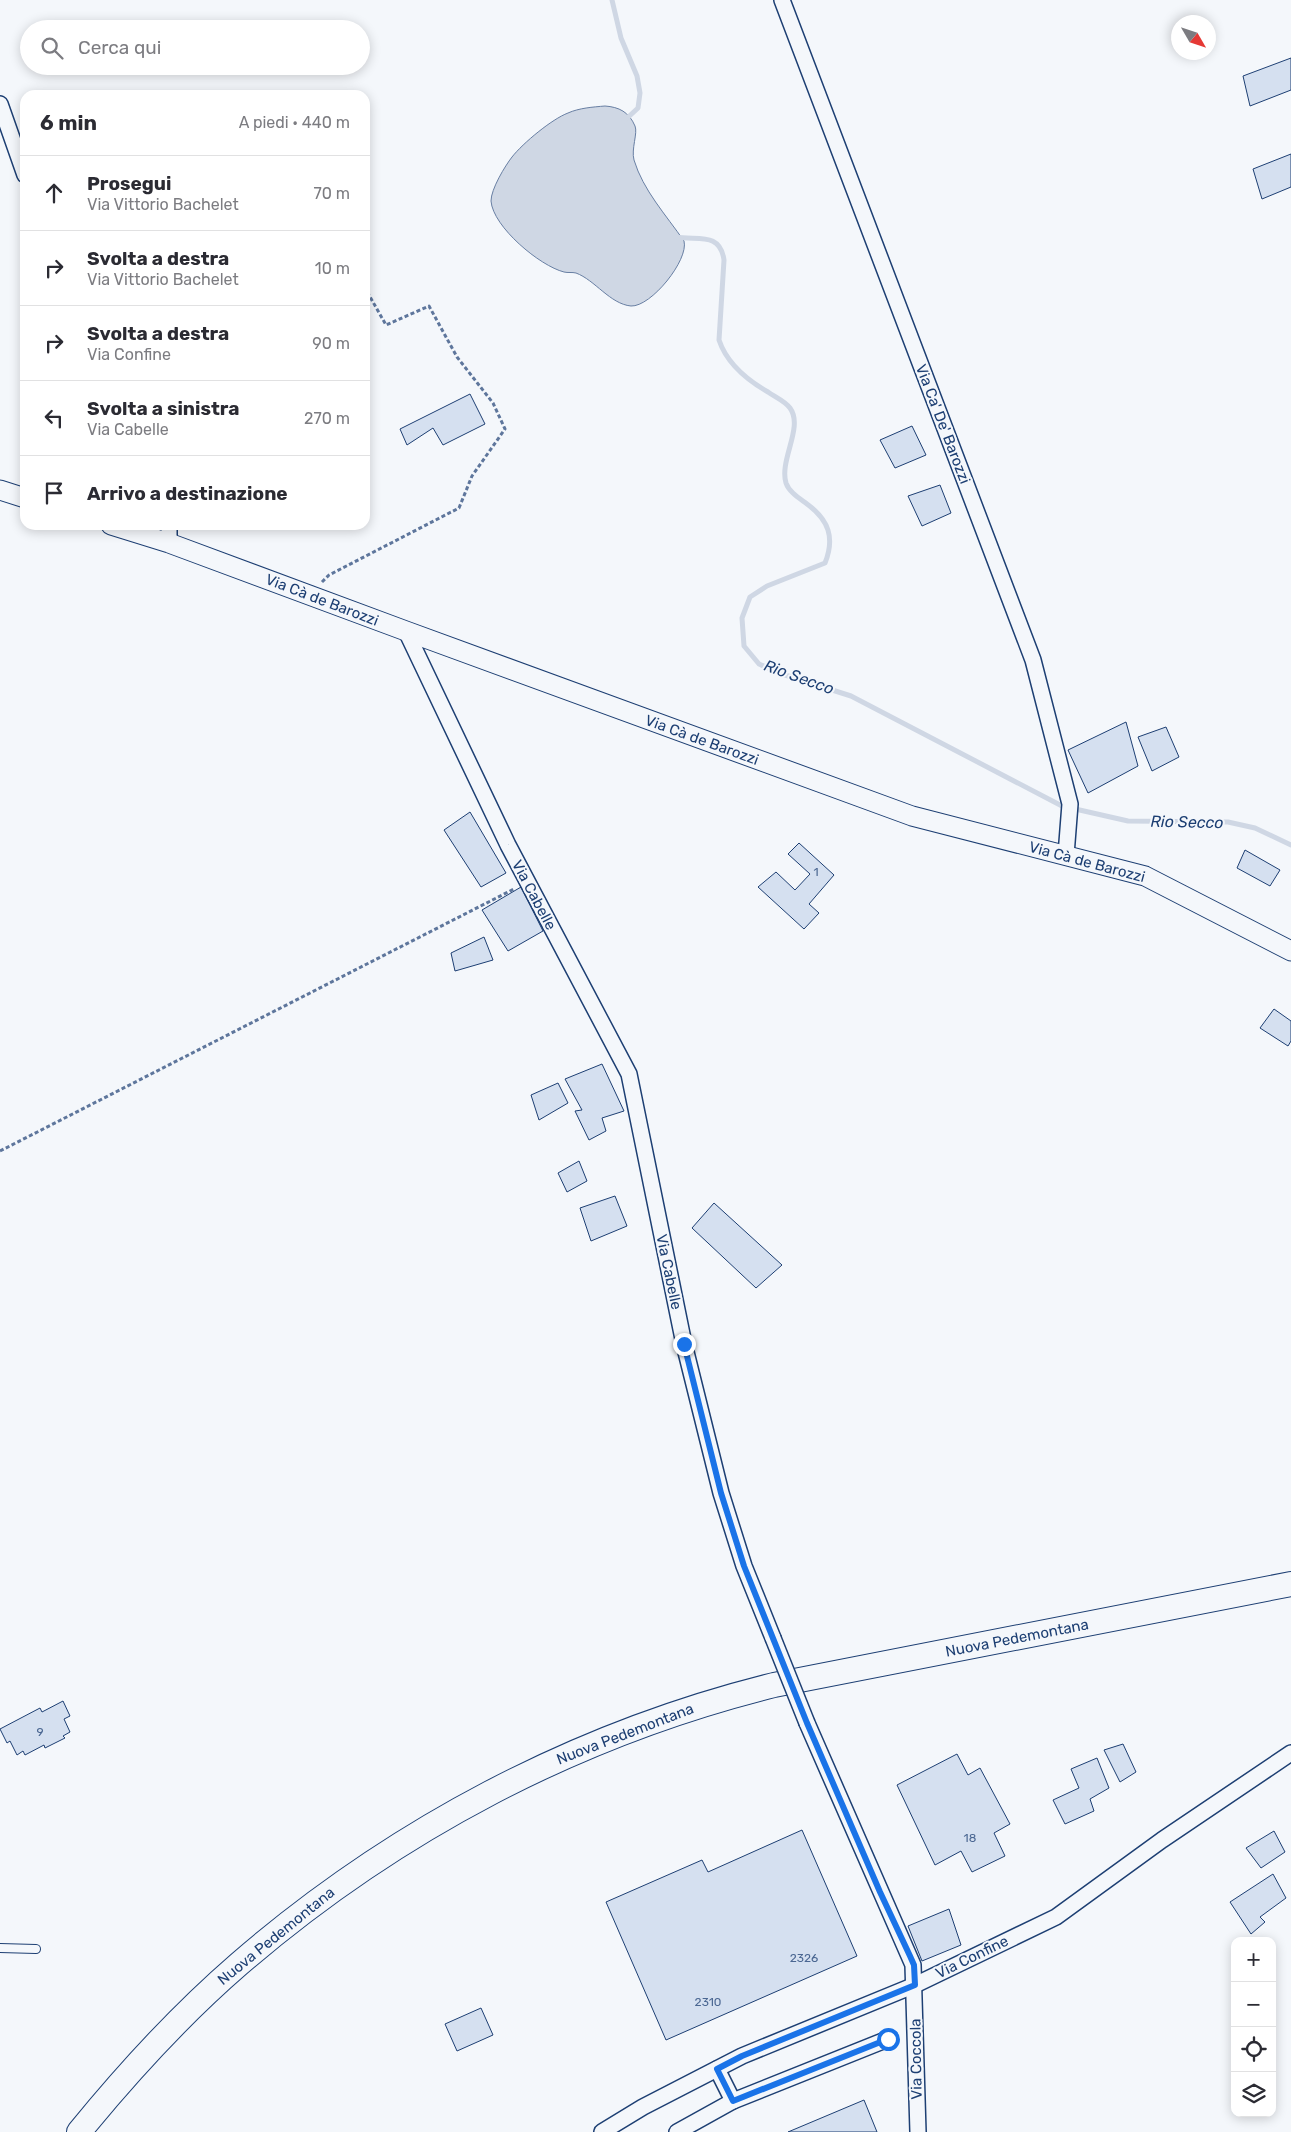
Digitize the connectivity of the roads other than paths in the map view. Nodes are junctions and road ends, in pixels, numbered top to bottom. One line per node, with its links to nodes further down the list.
1 (782, 0): 9 (street, Via Ca' De' Barozzi)
2 (0, 104): 3 (street)
3 (20, 161)
4 (0, 490): 5 (street)
5 (20, 496)
6 (143, 530): 7 (street, Via Cà de Barozzi)
7 (169, 534): 8 (street, Via Cà de Barozzi)
8 (406, 632): 9 (street, Via Cà de Barozzi); 15 (street, Via Cabelle, bridge)
9 (1066, 855): 10 (street, Via Cà de Barozzi)
10 (1291, 951)
11 (1291, 1584): 19 (main road, Nuova Pedemontana)
12 (1291, 1753): 15 (street, Via Confine)
13 (0, 1948): 14 (lane)
14 (36, 1949)
15 (915, 1985): 17 (street, Via Confine); 22 (street, Via Coccola)
16 (888, 2039): 18 (street)
17 (717, 2069): 18 (street); 20 (street, Via Confine)
18 (733, 2101): 21 (street)
19 (79, 2132)
20 (602, 2132)
21 (677, 2132)
22 (918, 2132)

